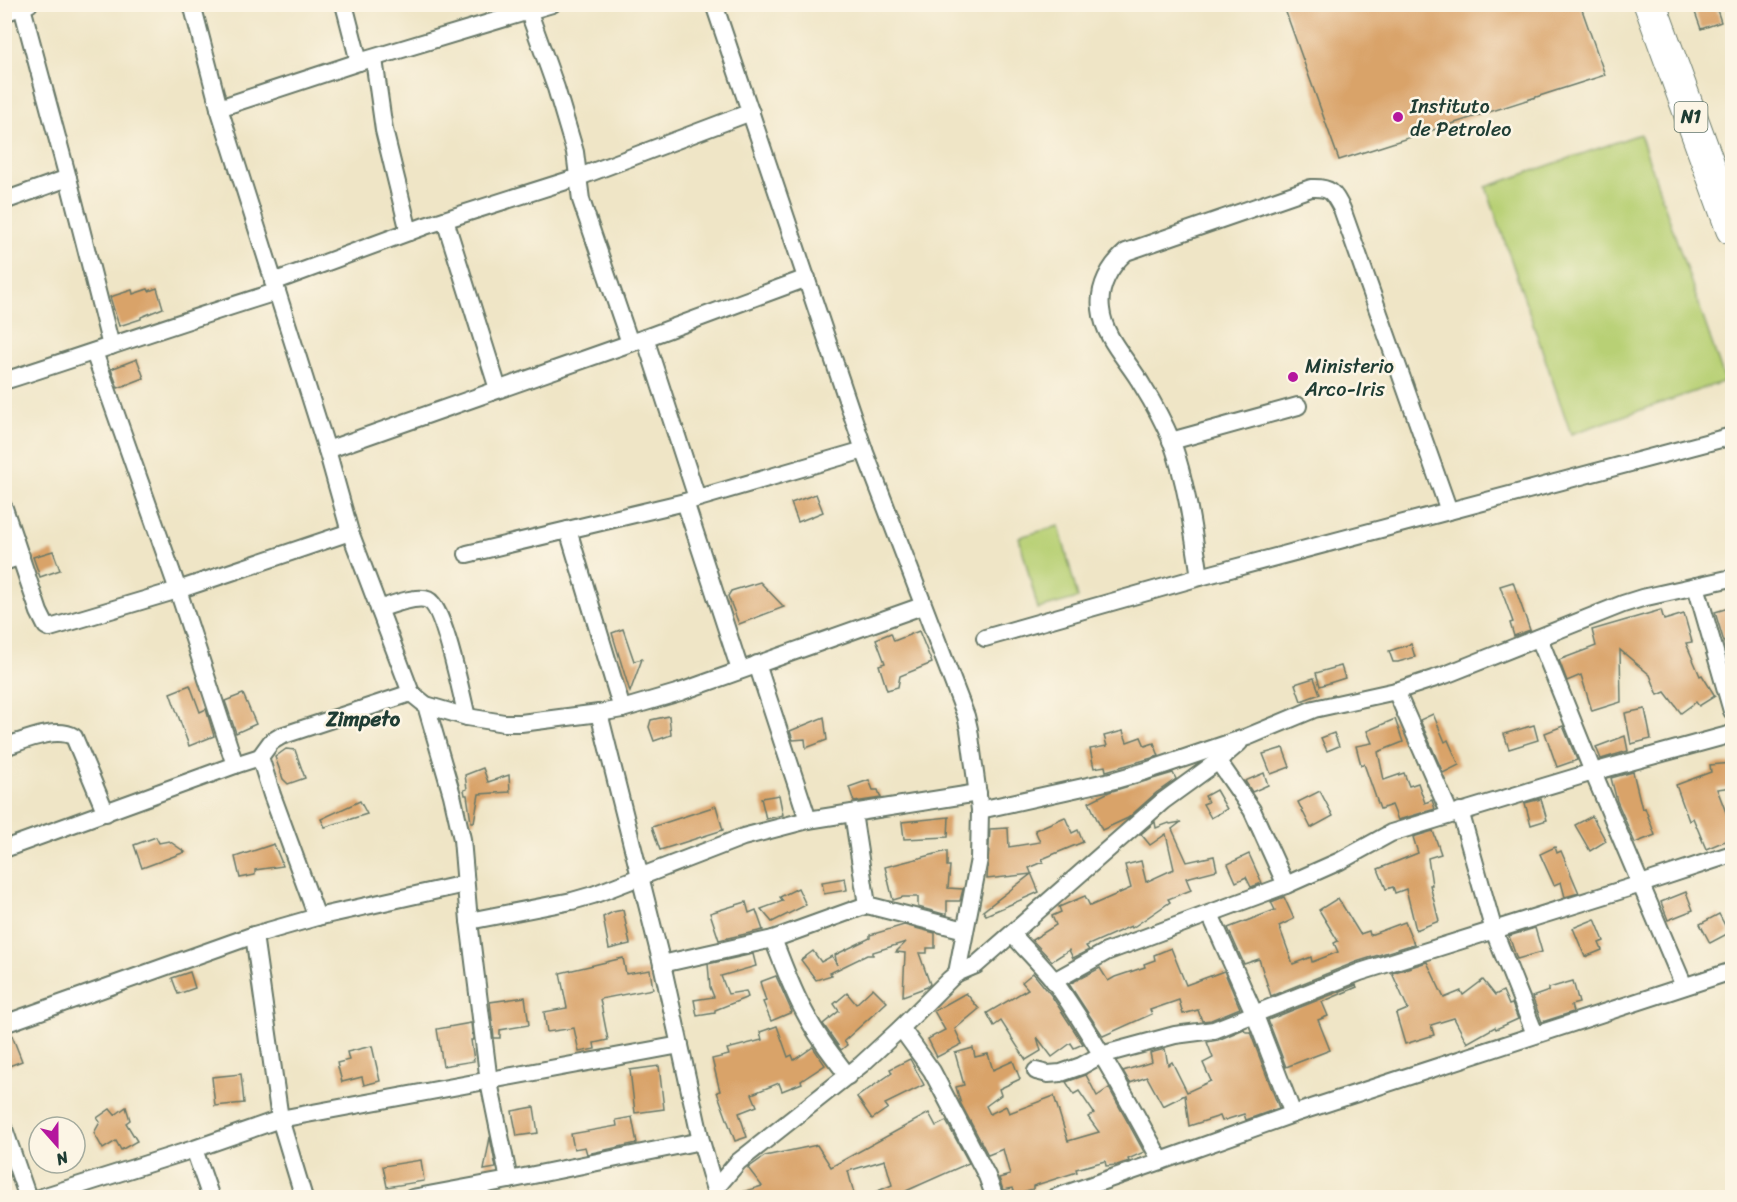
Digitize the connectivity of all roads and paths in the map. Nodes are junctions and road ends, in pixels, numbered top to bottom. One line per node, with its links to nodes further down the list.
1 (192, 4): 10 (street)
2 (344, 4): 9 (street)
3 (552, 4): 7 (street)
4 (714, 4): 11 (street)
5 (1650, 4): 16 (highway, N1)
6 (26, 6): 8 (street); 13 (street)
7 (528, 8): 9 (street); 12 (street)
8 (4, 13)
9 (366, 60): 10 (street); 17 (street)
10 (219, 108): 19 (street)
11 (751, 112): 12 (street); 18 (street)
12 (579, 177): 15 (street); 20 (street)
13 (69, 178): 14 (street); 21 (street)
14 (4, 201)
15 (445, 220): 17 (street); 24 (street)
16 (1732, 229)
17 (409, 232): 19 (street)
18 (807, 278): 20 (street); 29 (street)
19 (274, 287): 21 (street); 28 (street)
20 (637, 340): 24 (street); 30 (street)
21 (111, 346): 22 (street)
22 (94, 352): 23 (street); 41 (street)
23 (4, 381)
24 (498, 389): 28 (street)
25 (1298, 406): 27 (street)
26 (1732, 436): 32 (street)
27 (1171, 441): 32 (street); 38 (street)
28 (327, 450): 34 (street)
29 (864, 450): 30 (street); 42 (street)
30 (691, 500): 33 (street); 47 (street)
31 (4, 508): 36 (street)
32 (1449, 511): 38 (street)
33 (568, 530): 35 (street); 51 (street)
34 (350, 532): 41 (street); 43 (street)
35 (467, 554)
36 (21, 556): 37 (street); 41 (street)
37 (4, 562)
38 (1200, 577): 44 (street)
39 (1732, 578): 40 (street)
40 (1696, 586): 45 (street); 52 (street)
41 (177, 590): 60 (street)
42 (922, 606): 46 (street); 62 (street)
43 (379, 609): 49 (street); 54 (street)
44 (985, 638)
45 (1539, 638): 48 (street); 61 (street)
46 (757, 664): 47 (street); 66 (street)
47 (740, 670): 51 (street)
48 (1396, 691): 56 (street); 65 (street)
49 (411, 693): 50 (street); 58 (street)
50 (426, 705): 54 (street); 70 (street)
51 (622, 709): 53 (street)
52 (1732, 711)
53 (599, 713): 54 (street); 69 (street)
54 (467, 717)
55 (1732, 734): 61 (street)
56 (1246, 736): 59 (street); 62 (street)
57 (4, 747): 63 (street)
58 (260, 757): 60 (street); 75 (street)
59 (1218, 761): 71 (street); 79 (street)
60 (235, 765): 63 (street)
61 (1593, 772): 65 (street); 72 (street)
62 (979, 801): 64 (street); 77 (street)
63 (106, 813): 67 (street)
64 (853, 813): 66 (street); 73 (street)
65 (1455, 813): 71 (street); 78 (street)
66 (808, 820): 69 (street)
67 (4, 849)
68 (1732, 854): 72 (street)
69 (640, 876): 76 (street); 82 (street)
70 (465, 884): 75 (street); 76 (street)
71 (1286, 885): 74 (street)
72 (1641, 885): 78 (street); 86 (street)
73 (867, 905): 77 (street); 81 (street)
74 (1210, 914): 85 (street); 87 (street)
75 (317, 917): 80 (street)
76 (469, 921): 95 (street)
77 (965, 930): 84 (street)
78 (1494, 931): 87 (street); 90 (street)
79 (1012, 934): 84 (street); 85 (street)
80 (254, 935): 88 (street); 97 (street)
81 (773, 939): 82 (street); 94 (street)
82 (662, 964): 91 (street)
83 (1732, 971): 86 (street)
84 (957, 974): 89 (street)
85 (1054, 981): 92 (street)
86 (1684, 986): 90 (street)
87 (1254, 1013): 92 (street); 96 (street)
88 (4, 1024)
89 (901, 1028): 94 (street); 110 (street)
90 (1535, 1034): 96 (street)
91 (680, 1045): 95 (street); 99 (street)
92 (1101, 1055): 93 (street); 102 (street)
93 (1036, 1071)
94 (848, 1076): 104 (street)
95 (489, 1082): 97 (street); 103 (street)
96 (1293, 1114): 102 (street)
97 (280, 1119): 101 (street); 108 (street)
98 (4, 1129): 100 (street)
99 (701, 1141): 103 (street); 104 (street)
100 (8, 1149): 105 (street)
101 (194, 1149): 106 (street); 107 (street)
102 (1161, 1161): 111 (street)
103 (509, 1180): 109 (street)
104 (716, 1193)
105 (28, 1197)
106 (39, 1197)
107 (211, 1197)
108 (304, 1197)
109 (412, 1197)
110 (995, 1197)
111 (1054, 1197)

